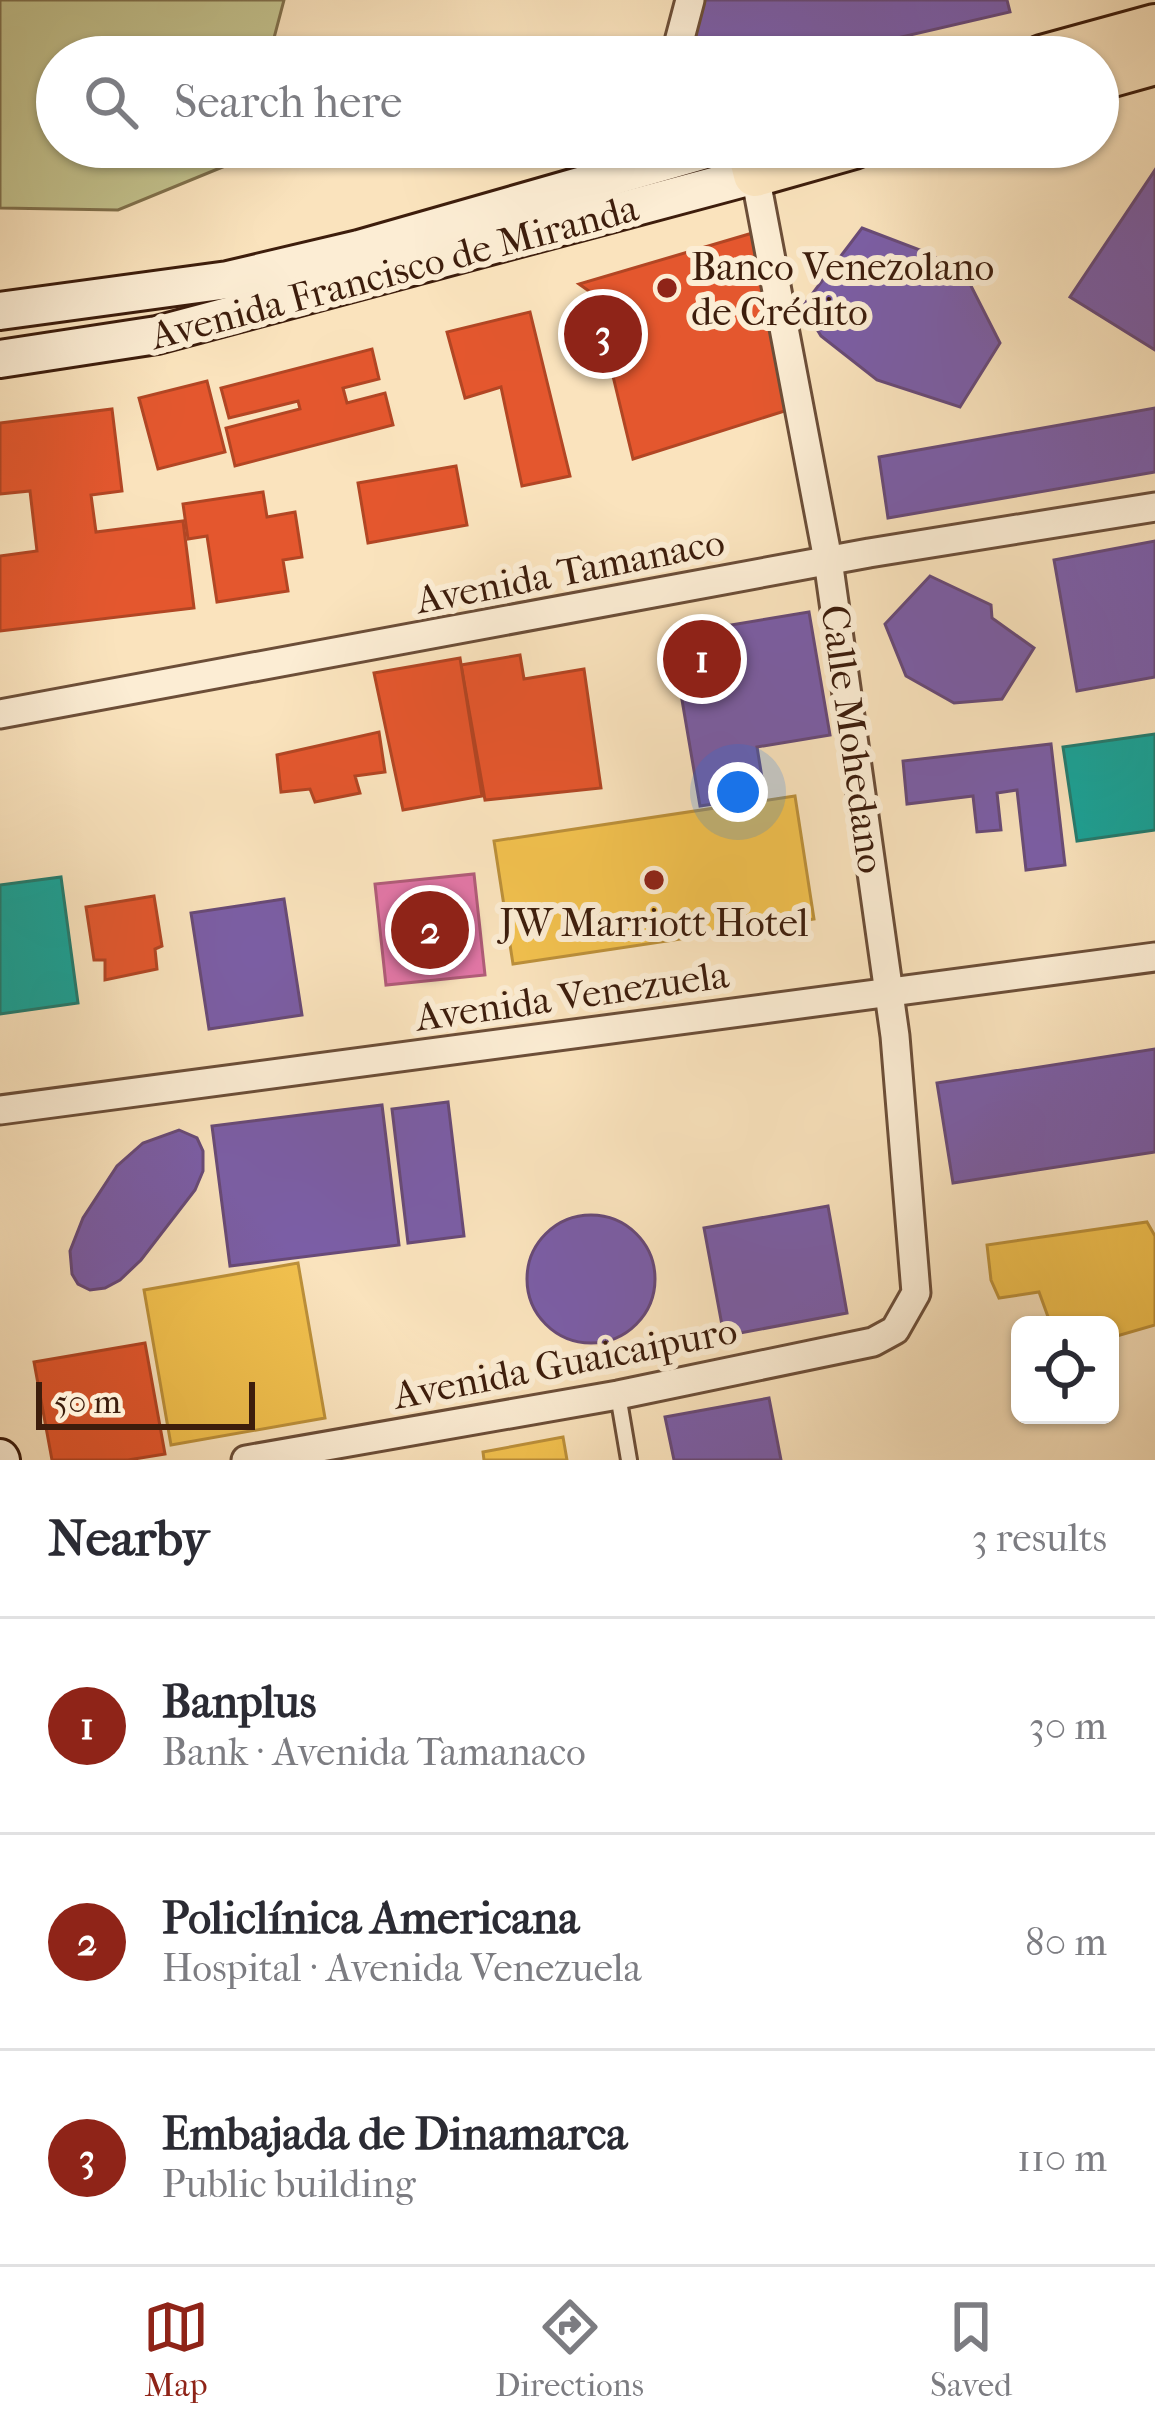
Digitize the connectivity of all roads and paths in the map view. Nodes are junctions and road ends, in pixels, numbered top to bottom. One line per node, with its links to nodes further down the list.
1 (690, 0): 3 (street)
2 (1155, 26): 4 (main road)
3 (681, 36)
4 (1119, 36)
5 (1155, 63): 6 (main road)
6 (1119, 73)
7 (614, 168): 10 (main road, Avenida Francisco de Miranda)
8 (727, 168): 13 (main road, Avenida Francisco de Miranda)
9 (752, 168): 15 (street, Calle Mohedano)
10 (102, 299): 11 (main road, Avenida Francisco de Miranda); 12 (main road)
11 (0, 311)
12 (0, 334)
13 (0, 359)
14 (1155, 507): 15 (street, Avenida Tamanaco)
15 (828, 560): 16 (street, Avenida Tamanaco); 18 (street, Calle Mohedano)
16 (0, 714)
17 (1155, 957): 18 (street, Avenida Venezuela)
18 (889, 993): 19 (street, Avenida Venezuela); 20 (street, Calle Mohedano)
19 (0, 1109)
20 (895, 1330): 21 (street, Avenida Guaicaipuro)
21 (618, 1395): 22 (street, Avenida Guaicaipuro); 23 (lane)
22 (246, 1460)
23 (629, 1460)

